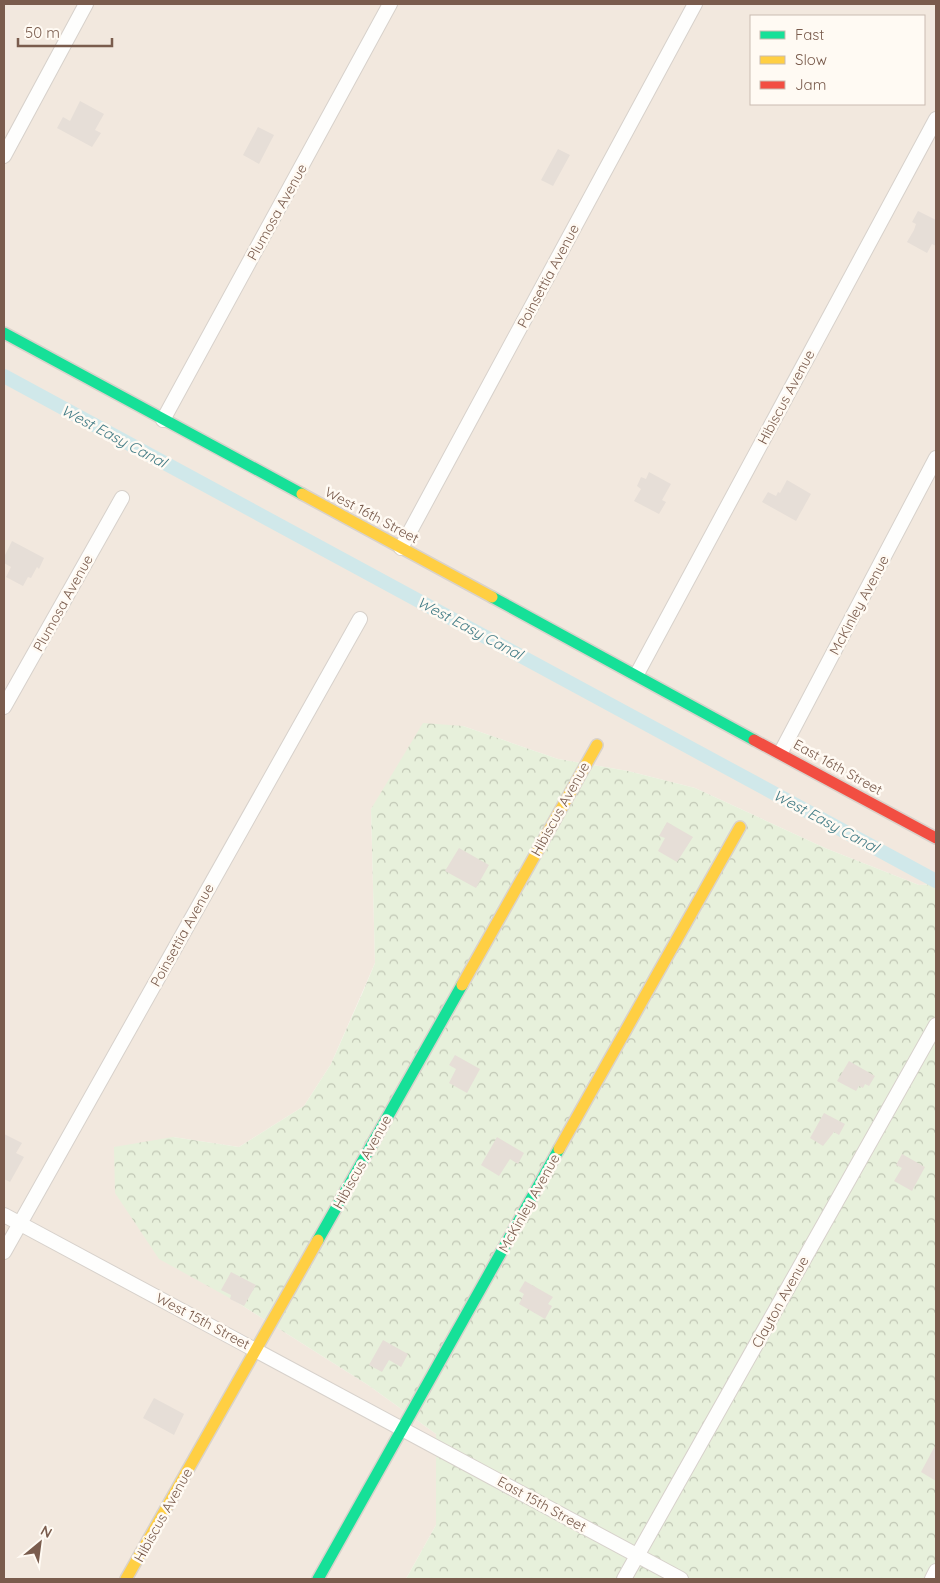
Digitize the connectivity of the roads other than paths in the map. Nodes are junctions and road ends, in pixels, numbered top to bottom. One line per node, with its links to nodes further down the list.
1 (86, 4): 5 (street)
2 (390, 4): 7 (street, Plumosa Avenue)
3 (695, 4): 10 (street, Poinsettia Avenue)
4 (936, 119): 12 (street, Hibiscus Avenue)
5 (4, 156)
6 (4, 334): 7 (street, West 16th Street)
7 (164, 420): 10 (street, West 16th Street)
8 (936, 458): 16 (street, McKinley Avenue)
9 (122, 498): 13 (street, Plumosa Avenue)
10 (401, 548): 12 (street, West 16th Street)
11 (360, 619): 21 (street, Poinsettia Avenue)
12 (637, 674): 14 (street, West 16th Street)
13 (4, 708)
14 (726, 723): 16 (street, East 16th Street)
15 (597, 745): 23 (street, Hibiscus Avenue)
16 (781, 752): 18 (street, East 16th Street)
17 (740, 827): 24 (street, McKinley Avenue)
18 (936, 838)
19 (936, 1025): 25 (street, Clayton Avenue)
20 (4, 1215): 21 (street, West 15th Street)
21 (20, 1223): 22 (street, Poinsettia Avenue); 23 (street, West 15th Street)
22 (4, 1252)
23 (256, 1349): 24 (street, West 15th Street); 27 (street, Hibiscus Avenue)
24 (403, 1428): 25 (street, East 15th Street); 28 (street, McKinley Avenue)
25 (638, 1556): 29 (street, Clayton Avenue); 30 (street, East 15th Street)
26 (936, 1571): 31 (street)
27 (126, 1579)
28 (318, 1579)
29 (624, 1579)
30 (681, 1579)
31 (932, 1579)

